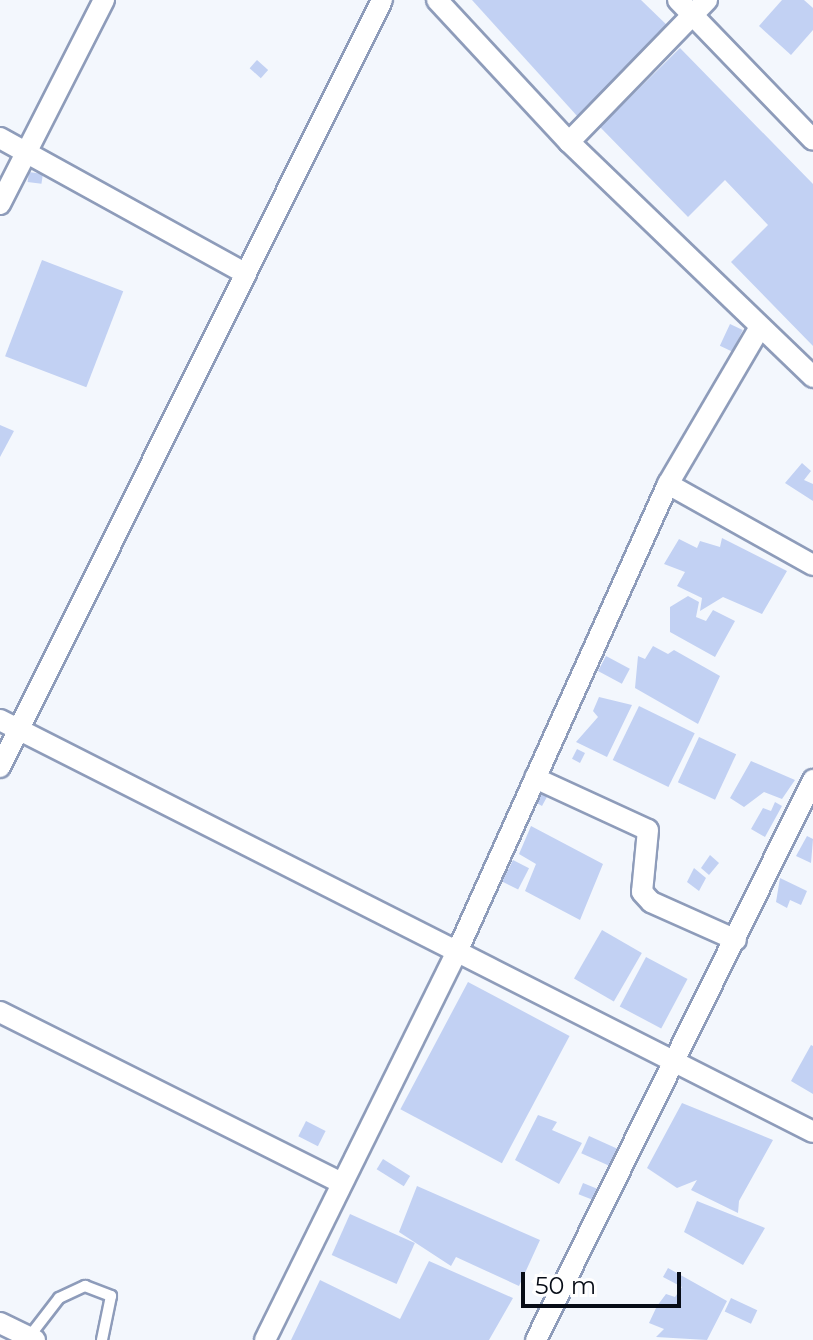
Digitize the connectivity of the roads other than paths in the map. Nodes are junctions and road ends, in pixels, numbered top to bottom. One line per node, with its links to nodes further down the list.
1 (104, 0): 10 (street)
2 (382, 0): 12 (street)
3 (437, 0): 9 (street)
4 (678, 0): 6 (street)
5 (707, 0): 6 (street)
6 (693, 16): 8 (street); 9 (street)
7 (0, 138): 10 (street)
8 (813, 140)
9 (569, 142): 13 (street)
10 (26, 152): 11 (street); 12 (street)
11 (0, 204)
12 (246, 274): 18 (street)
13 (760, 327): 14 (street); 15 (street)
14 (812, 375)
15 (668, 484): 16 (street); 20 (street)
16 (813, 565)
17 (0, 720): 18 (street)
18 (19, 729): 19 (street); 23 (street)
19 (0, 767)
20 (535, 778): 22 (street); 23 (street)
21 (813, 780): 22 (street)
22 (736, 940): 25 (street)
23 (456, 954): 25 (street); 27 (street)
24 (0, 1012): 27 (street)
25 (675, 1065): 26 (street); 32 (street)
26 (813, 1132)
27 (342, 1183): 31 (street)
28 (0, 1323): 29 (street)
29 (32, 1339): 30 (lane)
30 (102, 1340)
31 (265, 1340)
32 (536, 1340)

